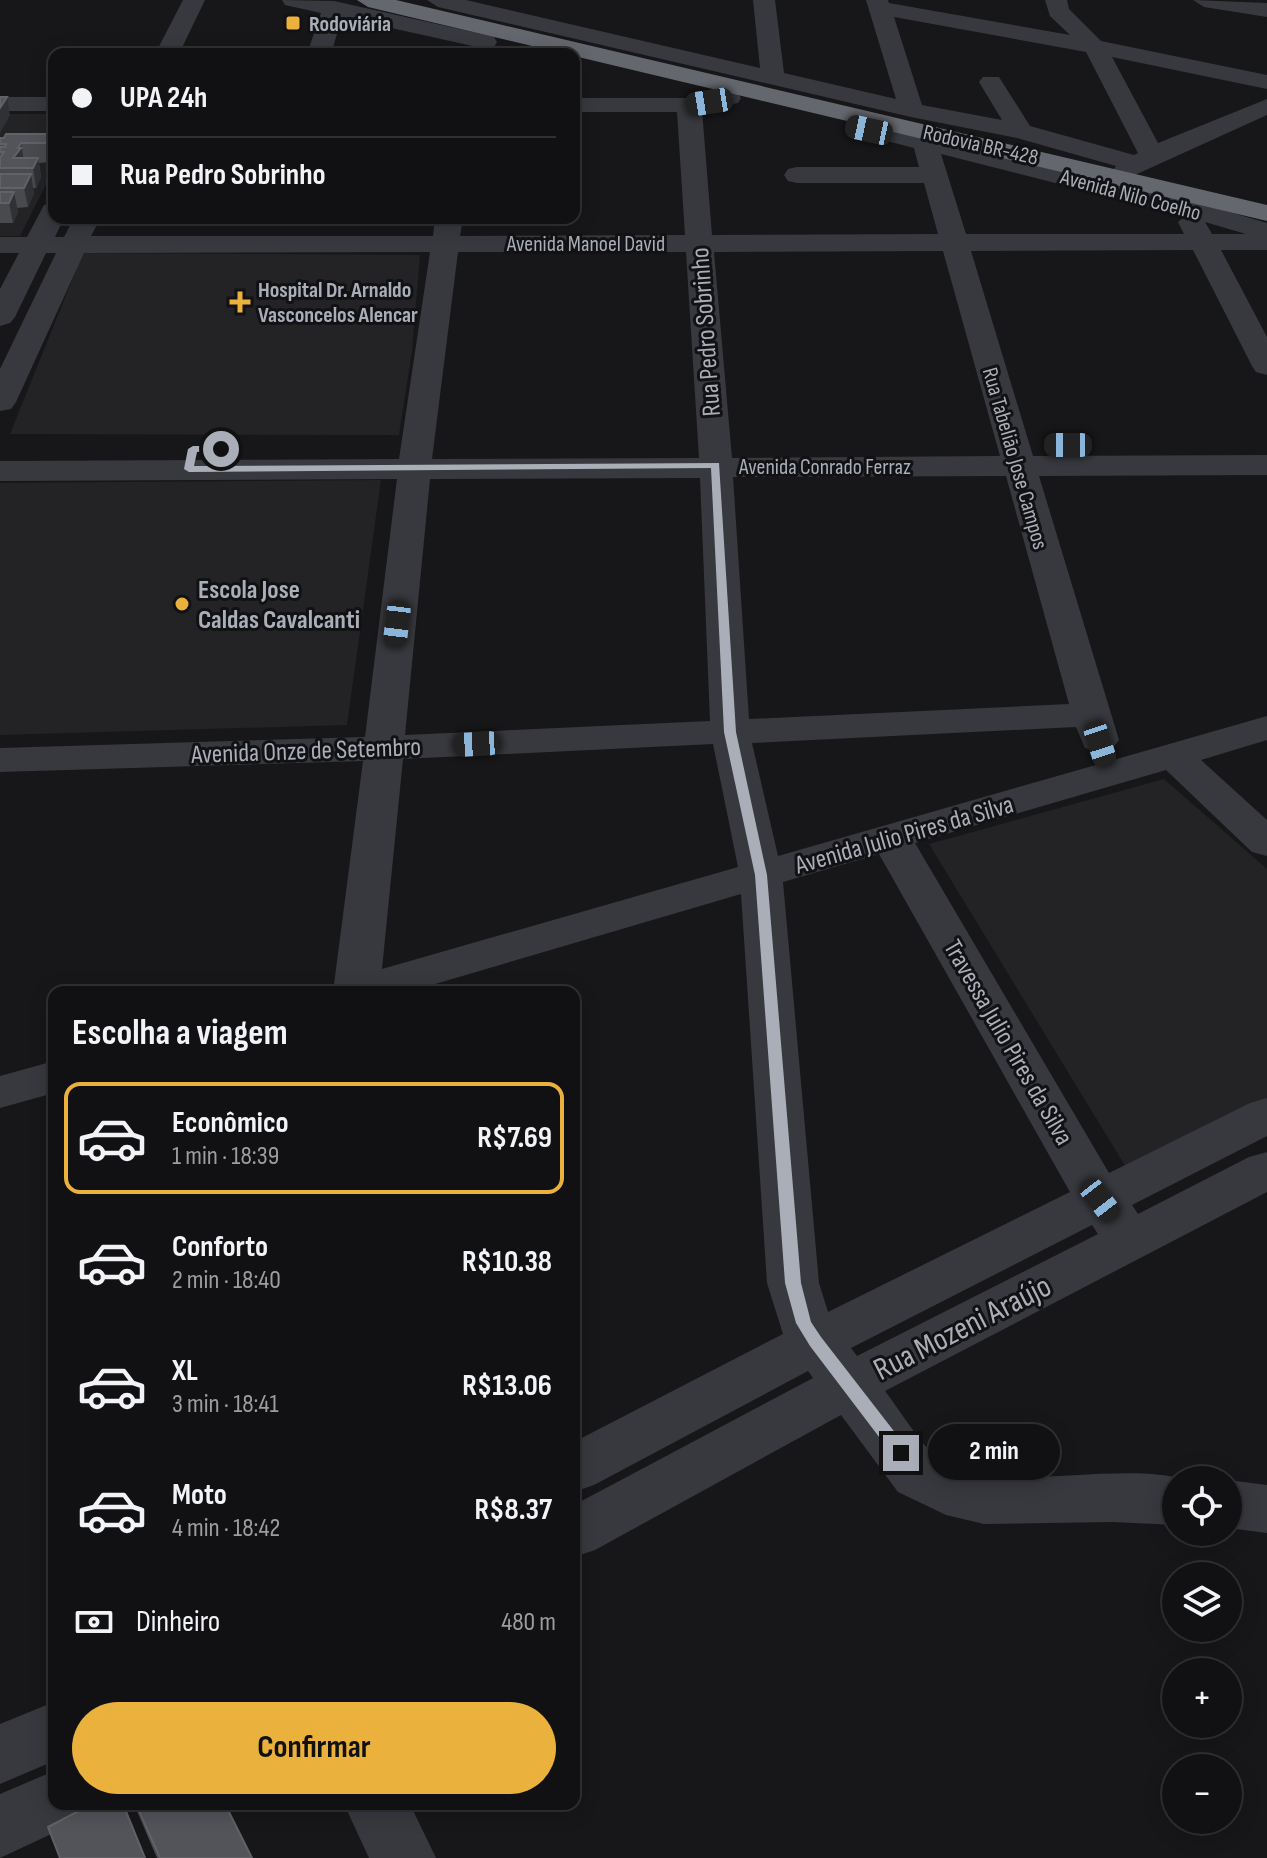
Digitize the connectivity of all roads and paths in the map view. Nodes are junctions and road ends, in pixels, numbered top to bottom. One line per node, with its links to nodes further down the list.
1 (194, 0): 15 (street)
2 (293, 0): 11 (street)
3 (368, 0): 31 (highway, Rodovia BR-428)
4 (438, 0): 7 (street, Avenida Nilo Coelho)
5 (764, 0): 19 (street)
6 (1204, 0): 12 (street)
7 (478, 4): 13 (street, Avenida Nilo Coelho)
8 (878, 4): 17 (street); 28 (street)
9 (1052, 6): 17 (street)
10 (555, 7): 13 (street)
11 (334, 8): 14 (street); 16 (street)
12 (1267, 10)
13 (527, 21): 19 (street, Avenida Nilo Coelho)
14 (473, 46)
15 (170, 48)
16 (321, 48)
17 (1096, 49): 21 (street); 31 (street)
18 (580, 63): 22 (street, Avenida Nilo Coelho)
19 (773, 78): 28 (street, Avenida Nilo Coelho)
20 (991, 82): 29 (street)
21 (1267, 82)
22 (729, 98): 26 (street); 30 (street, Avenida Nilo Coelho)
23 (0, 104): 24 (street)
24 (48, 104)
25 (580, 105): 26 (street)
26 (689, 105): 42 (street, Rua Pedro Sobrinho)
27 (1267, 106): 31 (street)
28 (911, 110): 29 (street, Avenida Nilo Coelho)
29 (1021, 131): 31 (street, Avenida Nilo Coelho)
30 (925, 142): 33 (street, Rua Tabelião Jose Campos); 34 (street, Avenida Nilo Coelho)
31 (1135, 165): 35 (highway, Rodovia BR-428)
32 (797, 175): 33 (street)
33 (932, 175): 43 (street, Rua Tabelião Jose Campos)
34 (1183, 206): 40 (street, Avenida Nilo Coelho); 44 (street)
35 (1267, 213)
36 (48, 222): 46 (street)
37 (83, 224): 47 (street)
38 (267, 224): 48 (street)
39 (448, 231): 42 (street, Avenida Manoel David); 48 (street, Avenida Manoel David); 59 (street)
40 (1267, 231)
41 (1267, 242): 44 (street, Avenida Manoel David)
42 (699, 243): 43 (street, Avenida Manoel David); 56 (street, Rua Pedro Sobrinho)
43 (954, 243): 44 (street, Avenida Manoel David); 57 (street, Rua Tabelião Jose Campos)
44 (1204, 243): 51 (street)
45 (0, 245): 46 (street, Avenida Manoel David)
46 (36, 245): 47 (street, Avenida Manoel David); 49 (street)
47 (74, 245): 48 (street, Avenida Manoel David); 50 (street)
48 (260, 245)
49 (0, 317)
50 (11, 357): 52 (street)
51 (1267, 366)
52 (0, 402)
53 (1267, 443): 55 (street, Avenida Conrado Ferraz)
54 (0, 449): 58 (street, Avenida Conrado Ferraz)
55 (1158, 455): 57 (street, Avenida Conrado Ferraz); 60 (street, Avenida Conrado Ferraz)
56 (715, 456): 57 (street, Avenida Conrado Ferraz); 59 (street, Avenida Conrado Ferraz); 64 (street, Rua Pedro Sobrinho)
57 (1015, 456): 62 (street, Rua Tabelião Jose Campos)
58 (191, 459): 59 (street, Avenida Conrado Ferraz); 61 (street, Avenida Conrado Ferraz)
59 (417, 459): 65 (street)
60 (1267, 465)
61 (0, 471)
62 (1091, 715): 64 (street, Avenida Onze de Setembro); 68 (street, Rua Tabelião Jose Campos)
63 (1267, 728): 66 (street, Avenida Julio Pires da Silva)
64 (730, 732): 65 (street, Avenida Onze de Setembro); 71 (street, Rua Pedro Sobrinho)
65 (383, 748): 67 (street, Avenida Onze de Setembro); 72 (street)
66 (1173, 755): 68 (street, Avenida Julio Pires da Silva); 70 (street)
67 (0, 760)
68 (1109, 773): 69 (street, Avenida Julio Pires da Silva)
69 (892, 839): 71 (street, Avenida Julio Pires da Silva); 78 (street, Travessa Julio Pires da Silva)
70 (1267, 843)
71 (761, 875): 73 (street, Avenida Julio Pires da Silva); 79 (street, Rua Pedro Sobrinho)
72 (358, 986)
73 (378, 986)
74 (48, 1079): 75 (street)
75 (0, 1092)
76 (1267, 1115): 78 (street)
77 (1267, 1170): 78 (street, Rua Mozeni Araújo)
78 (1116, 1220): 79 (street); 80 (street, Rua Mozeni Araújo)
79 (816, 1342): 80 (street, Rua Pedro Sobrinho); 81 (street)
80 (849, 1385): 82 (street, Rua Pedro Sobrinho); 85 (street, Rua Mozeni Araújo)
81 (580, 1466)
82 (1162, 1501)
83 (1242, 1506): 84 (street)
84 (1267, 1509)
85 (580, 1530)
86 (48, 1733): 87 (street)
87 (0, 1755)
88 (48, 1804): 90 (street)
89 (379, 1810): 91 (street)
90 (0, 1827)
91 (403, 1858)

